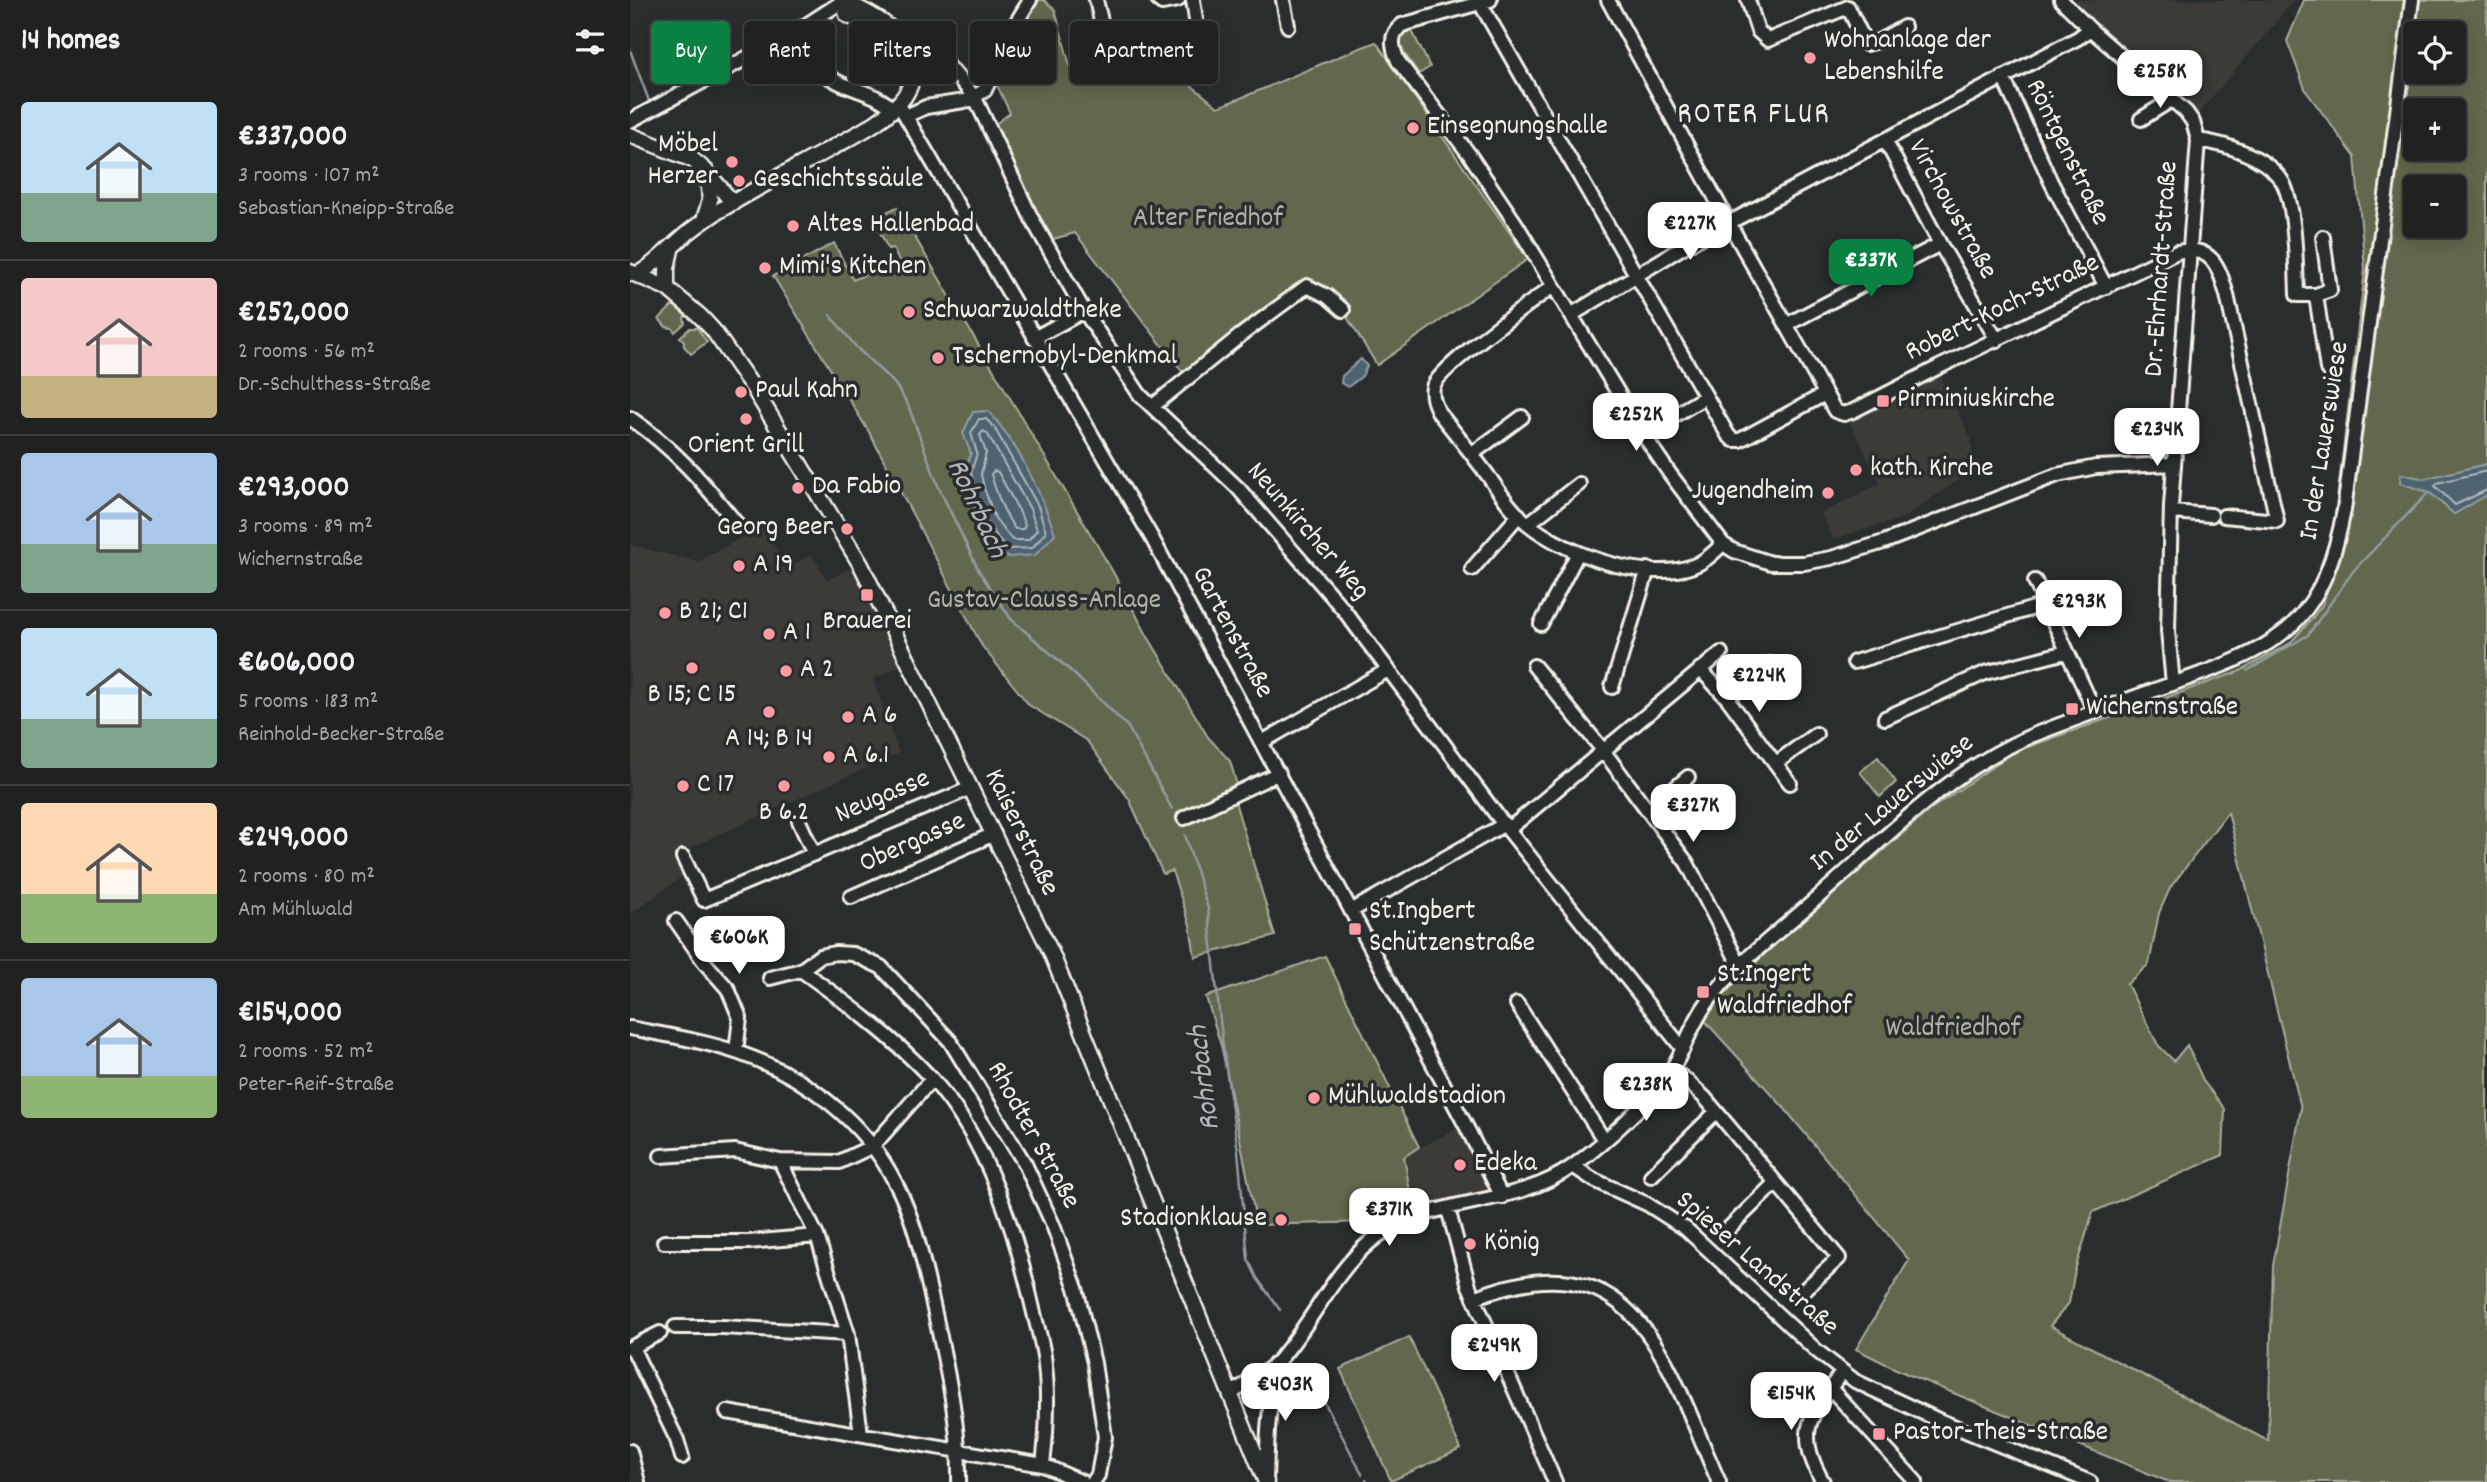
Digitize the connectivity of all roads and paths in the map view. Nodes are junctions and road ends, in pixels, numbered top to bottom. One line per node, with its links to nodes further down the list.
1 (843, 0): 14 (main road); 15 (street); 16 (main road)
2 (865, 0): 14 (main road)
3 (1030, 0): 28 (street)
4 (1096, 0): 18 (street)
5 (1158, 0): 6 (street)
6 (1178, 0)
7 (1193, 0): 19 (street)
8 (1283, 0): 20 (street)
9 (1608, 0): 39 (street)
10 (1748, 0): 21 (street)
11 (2061, 0): 22 (street, Dr.-Ehrhardt-Straße)
12 (2412, 0): 83 (street, In der Lauerswiese)
13 (1485, 2): 45 (street); 46 (street)
14 (879, 18): 17 (main road)
15 (814, 21)
16 (861, 21)
17 (882, 21)
18 (1101, 21)
19 (1196, 21)
20 (1288, 26)
21 (1904, 27)
22 (2090, 29): 25 (street); 29 (street, Dr.-Ehrhardt-Straße)
23 (744, 60): 32 (street)
24 (956, 75): 28 (street, Neunkircher Weg)
25 (2003, 77): 34 (street); 47 (street, Röntgenstraße)
26 (835, 81): 30 (street)
27 (911, 84): 30 (main road)
28 (975, 98): 30 (street); 51 (street, Neunkircher Weg)
29 (2173, 99): 31 (street); 35 (street, Dr.-Ehrhardt-Straße)
30 (899, 109): 37 (main road); 54 (street, Gartenstraße)
31 (2141, 119)
32 (630, 121)
33 (630, 135): 36 (main road)
34 (1885, 140): 39 (street); 41 (street, Virchowstraße)
35 (2198, 140): 43 (street, Dr.-Ehrhardt-Straße); 49 (street)
36 (708, 175): 37 (main road); 38 (main road)
37 (733, 203): 38 (main road)
38 (704, 220): 42 (main road)
39 (1729, 223): 45 (street); 53 (street)
40 (2323, 237): 49 (street)
41 (1940, 244): 53 (street); 55 (street, Virchowstraße)
42 (673, 245): 44 (main road); 48 (main road)
43 (2189, 251): 47 (street, Robert-Koch-Straße); 64 (street, Dr.-Ehrhardt-Straße); 66 (street)
44 (634, 273): 48 (main road, Kaiserstraße)
45 (1636, 274): 52 (street); 58 (street)
46 (1553, 286): 52 (street); 63 (street)
47 (2105, 287): 55 (street, Robert-Koch-Straße)
48 (667, 288): 95 (main road, Kaiserstraße)
49 (2316, 295): 56 (street)
50 (1343, 310): 59 (street)
51 (1084, 311): 54 (street); 59 (street, Neunkircher Weg)
52 (1571, 315): 62 (street)
53 (1786, 325): 57 (street)
54 (1034, 338): 89 (street, Gartenstraße)
55 (1997, 340): 57 (street, Robert-Koch-Straße)
56 (2327, 369)
57 (1825, 394): 58 (street)
58 (1705, 397): 62 (street)
59 (1153, 406): 82 (street, Neunkircher Weg)
60 (1522, 417): 63 (street)
61 (630, 418): 68 (street)
62 (1643, 434): 69 (street)
63 (1472, 454): 67 (street)
64 (2174, 464): 66 (street, Dr.-Ehrhardt-Straße); 69 (street)
65 (1579, 484): 67 (street)
66 (2171, 512): 83 (street, Dr.-Ehrhardt-Straße)
67 (1524, 519): 70 (street); 71 (street)
68 (736, 523)
69 (1723, 544): 72 (street)
70 (1578, 553): 72 (street); 75 (street)
71 (1472, 569)
72 (1648, 569): 84 (street)
73 (2035, 581): 74 (street)
74 (2044, 604): 76 (street); 78 (street)
75 (1541, 624)
76 (2066, 652): 86 (street); 87 (street)
77 (1721, 653): 81 (street)
78 (1854, 662)
79 (1770, 664): 85 (street)
80 (1534, 666): 90 (street)
81 (1700, 669): 85 (street); 90 (street)
82 (1388, 670): 89 (street); 99 (street, Neunkircher Weg)
83 (2173, 684): 86 (street, In der Lauerswiese)
84 (1612, 687)
85 (1727, 698): 91 (street)
86 (2095, 712): 106 (street, In der Lauerswiese)
87 (1885, 718)
88 (1816, 734): 91 (street)
89 (1262, 742): 92 (street, Gartenstraße)
90 (1602, 749): 96 (street); 99 (street)
91 (1776, 763): 94 (street)
92 (1279, 773): 97 (street); 104 (street, Gartenstraße)
93 (1688, 777): 96 (street)
94 (1790, 783)
95 (971, 788): 100 (main road, Kaiserstraße); 101 (street, Neugasse)
96 (1648, 811): 106 (street)
97 (1184, 818)
98 (799, 821): 101 (street, Neugasse)
99 (1507, 827): 104 (street); 111 (street, Neunkircher Weg)
100 (994, 834): 103 (street, Obergasse); 137 (main road, Kaiserstraße)
101 (814, 854): 102 (street, Neugasse)
102 (683, 857)
103 (851, 897)
104 (1351, 911): 123 (street, Gartenstraße)
105 (676, 921): 112 (street)
106 (1740, 967): 111 (street, In der Lauerswiese)
107 (801, 970): 108 (street, Rhodter Straße); 114 (street); 147 (street, Rhodter Straße)
108 (770, 978)
109 (1517, 1004): 116 (street)
110 (630, 1028): 112 (street)
111 (1683, 1049): 113 (street, In der Lauerswiese)
112 (736, 1052): 117 (street)
113 (1671, 1069): 115 (street); 116 (street, In der Lauerswiese)
114 (932, 1079): 117 (street); 143 (street)
115 (1716, 1112): 121 (street); 122 (street)
116 (1604, 1140): 120 (street, In der Lauerswiese)
117 (873, 1146): 119 (street); 141 (street)
118 (661, 1156): 119 (street)
119 (780, 1161): 126 (street)
120 (1573, 1166): 123 (street); 135 (street, Spieser Landstraße)
121 (1651, 1176)
122 (1775, 1183): 125 (street); 128 (street)
123 (1502, 1197): 124 (street)
124 (1448, 1209): 129 (street); 134 (street)
125 (1725, 1232)
126 (817, 1236): 127 (street); 132 (street)
127 (664, 1242)
128 (1803, 1291)
129 (1474, 1298): 149 (street); 150 (street)
130 (675, 1327): 132 (street)
131 (660, 1333): 133 (street)
132 (848, 1334): 139 (street)
133 (631, 1347): 142 (street)
134 (1282, 1356): 137 (street); 148 (street)
135 (1842, 1371): 136 (street); 153 (street, Spieser Landstraße)
136 (1830, 1388): 151 (street); 152 (street)
137 (1231, 1393): 148 (main road, Kaiserstraße)
138 (727, 1412): 139 (street)
139 (861, 1434): 141 (street)
140 (630, 1451): 144 (street)
141 (959, 1451): 143 (street); 145 (street)
142 (682, 1457)
143 (1043, 1465): 146 (street)
144 (638, 1482)
145 (959, 1482)
146 (1082, 1482)
147 (1093, 1482)
148 (1266, 1482)
149 (1555, 1482)
150 (1719, 1482)
151 (1824, 1482)
152 (1916, 1482)
153 (2090, 1482)

